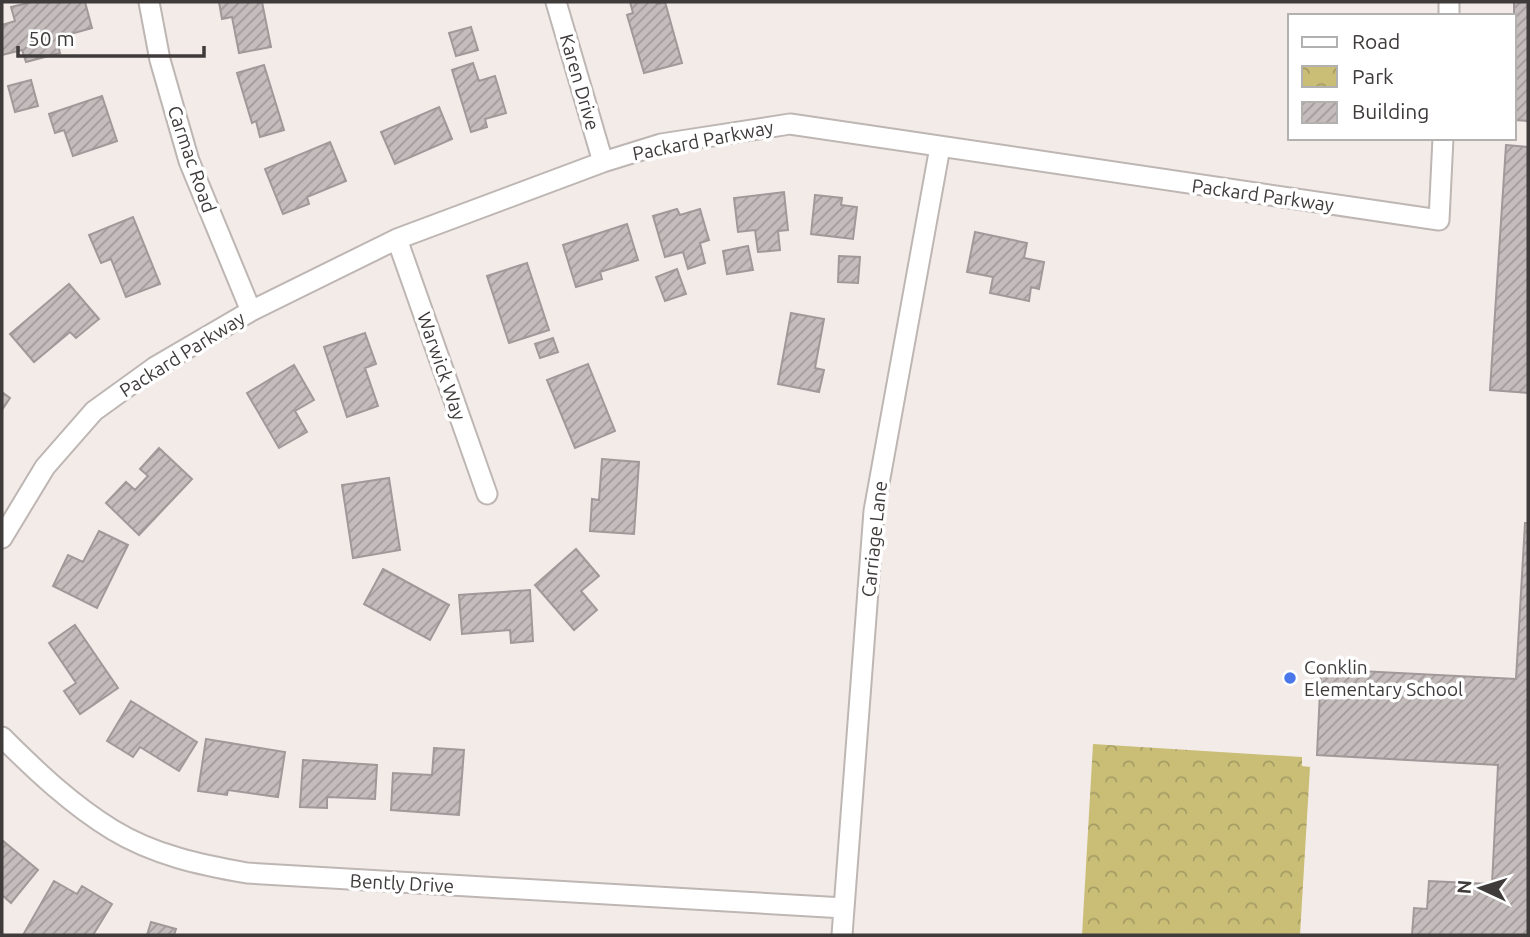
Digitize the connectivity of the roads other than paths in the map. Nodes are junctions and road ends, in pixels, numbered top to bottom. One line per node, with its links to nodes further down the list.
1 (149, 2): 7 (street, Carmac Road)
2 (556, 2): 5 (street, Karen Drive)
3 (1443, 140): 4 (street, Packard Parkway)
4 (940, 147): 5 (street, Packard Parkway); 11 (street, Carriage Lane)
5 (603, 162): 6 (street, Packard Parkway)
6 (397, 239): 7 (street, Packard Parkway); 8 (street, Warwick Way)
7 (251, 311): 9 (street, Packard Parkway)
8 (487, 494)
9 (2, 538)
10 (2, 737): 11 (street, Bently Drive)
11 (844, 908): 12 (street, Carriage Lane)
12 (842, 935)

